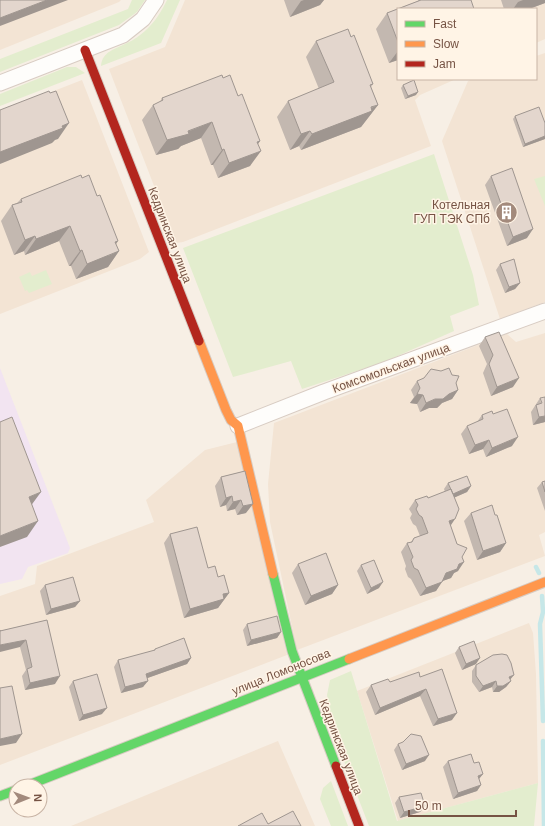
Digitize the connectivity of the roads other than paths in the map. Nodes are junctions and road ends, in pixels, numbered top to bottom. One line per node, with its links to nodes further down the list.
1 (156, 0): 2 (street)
2 (85, 50): 3 (street); 5 (street, Кедринская улица)
3 (0, 83)
4 (545, 311): 5 (street, Комсомольская улица)
5 (238, 426): 7 (street, Кедринская улица)
6 (545, 582): 7 (street, улица Ломоносова)
7 (301, 677): 8 (street, улица Ломоносова); 9 (street, Кедринская улица)
8 (46, 778)
9 (359, 826)

